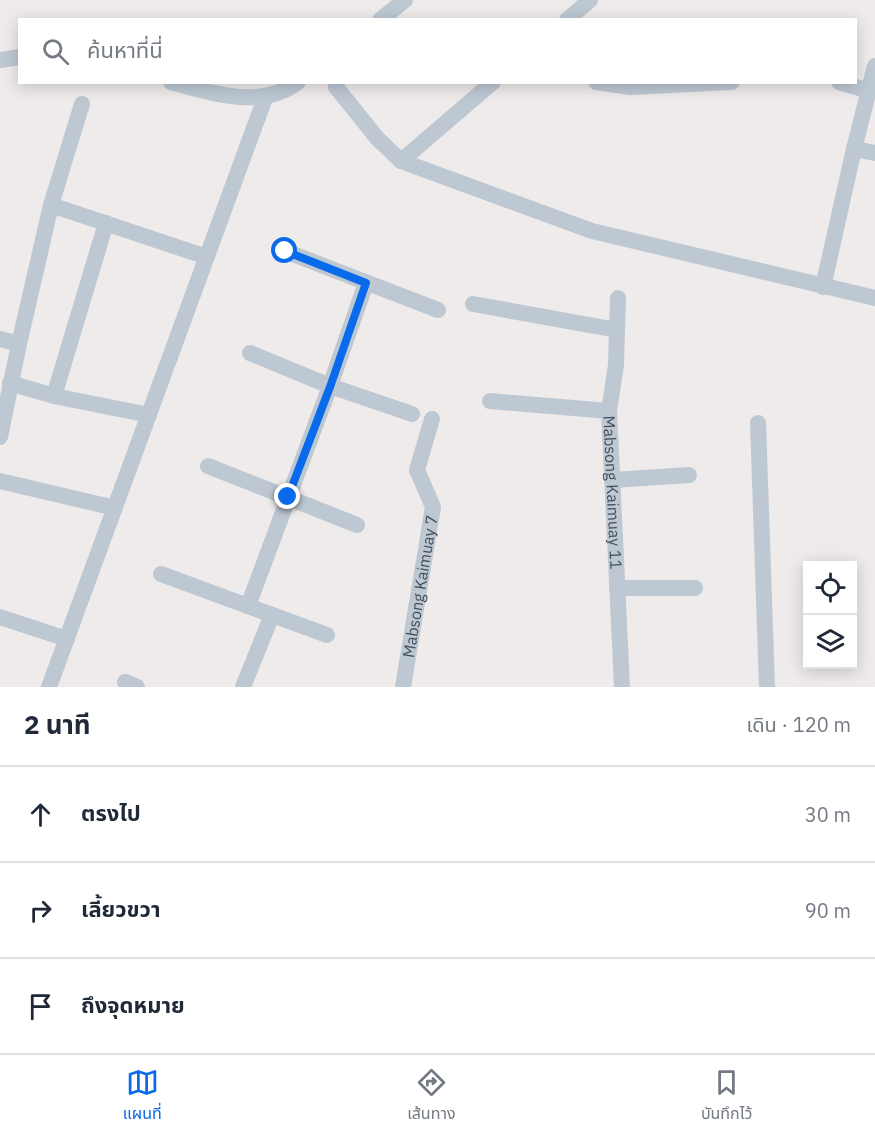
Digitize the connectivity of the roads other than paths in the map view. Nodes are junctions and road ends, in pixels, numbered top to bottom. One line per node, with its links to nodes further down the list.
1 (405, 0): 3 (street)
2 (590, 0): 4 (street)
3 (382, 18)
4 (569, 18)
5 (18, 57): 6 (street)
6 (0, 60)
7 (875, 66): 15 (street)
8 (178, 84): 16 (street)
9 (296, 84): 16 (street)
10 (491, 84): 20 (street)
11 (610, 84): 12 (street)
12 (691, 84)
13 (846, 84): 15 (street)
14 (336, 87): 20 (street)
15 (869, 91): 18 (street)
16 (265, 98): 24 (street)
17 (81, 104): 21 (street)
18 (854, 148): 19 (street); 26 (street)
19 (875, 153)
20 (401, 161): 26 (street)
21 (51, 205): 22 (street); 33 (street)
22 (106, 223): 24 (street); 37 (street)
23 (285, 251): 25 (street)
24 (207, 257): 41 (street)
25 (366, 283): 30 (street); 36 (street)
26 (823, 286): 28 (street)
27 (618, 298): 31 (street, Mabsong Kaimuay 11)
28 (875, 298)
29 (473, 304): 31 (street)
30 (438, 310)
31 (617, 330): 39 (street, Mabsong Kaimuay 11)
32 (0, 339): 33 (street)
33 (18, 344): 35 (street)
34 (250, 353): 36 (street)
35 (10, 383): 37 (street); 44 (street)
36 (330, 387): 40 (street); 49 (street)
37 (54, 396): 41 (street)
38 (490, 401): 39 (street)
39 (609, 411): 47 (street, Mabsong Kaimuay 11)
40 (412, 414)
41 (149, 415): 50 (street)
42 (432, 419): 62 (street, Mabsong Kaimuay 7)
43 (758, 423): 64 (street)
44 (0, 437)
45 (208, 466): 49 (street)
46 (689, 476): 47 (street)
47 (613, 480): 53 (street, Mabsong Kaimuay 11)
48 (0, 481): 50 (street)
49 (288, 497): 51 (street); 55 (street)
50 (115, 508): 59 (street)
51 (357, 525)
52 (161, 574): 55 (street)
53 (617, 588): 54 (street); 63 (street, Mabsong Kaimuay 11)
54 (695, 588)
55 (248, 606): 56 (street)
56 (272, 615): 58 (street); 61 (street)
57 (0, 618): 59 (street)
58 (327, 635)
59 (67, 639): 60 (street)
60 (49, 687)
61 (243, 687)
62 (403, 687)
63 (622, 687)
64 (767, 687)

